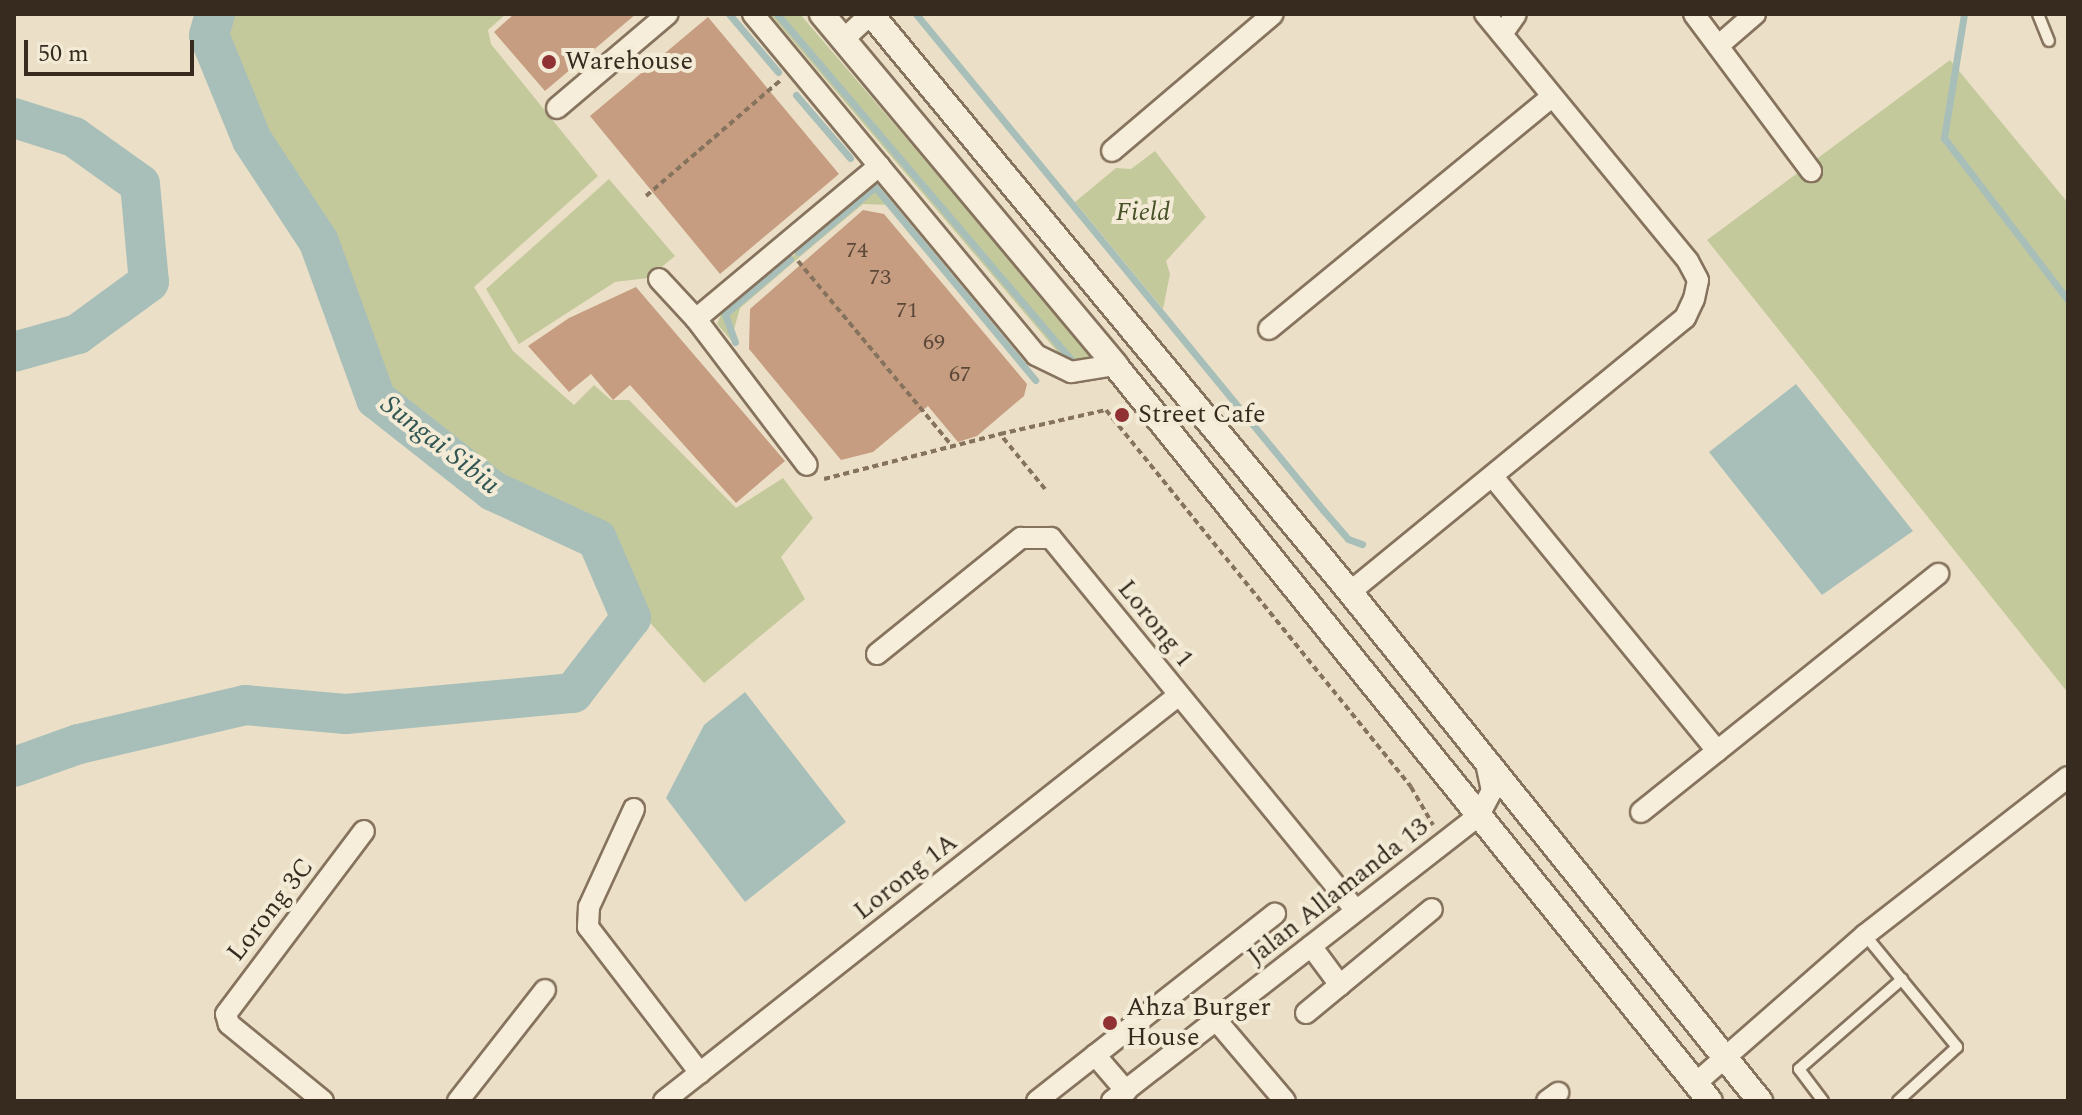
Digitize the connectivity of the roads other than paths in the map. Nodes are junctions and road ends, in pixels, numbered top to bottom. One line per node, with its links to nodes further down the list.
1 (668, 14): 16 (street)
2 (753, 14): 18 (street)
3 (822, 14): 12 (street)
4 (871, 14): 12 (street); 27 (street)
5 (1273, 14): 17 (street)
6 (1485, 14): 11 (street)
7 (1516, 14): 11 (street)
8 (1694, 14): 14 (street)
9 (1755, 14): 14 (street)
10 (2038, 14): 13 (lane)
11 (1502, 34): 15 (street)
12 (844, 39): 23 (street)
13 (2049, 41)
14 (1718, 46): 19 (street)
15 (1551, 97): 22 (street); 25 (street)
16 (557, 108)
17 (1112, 151)
18 (879, 166): 21 (street); 23 (street)
19 (1811, 171)
20 (659, 279): 21 (street)
21 (696, 319): 24 (street)
22 (1269, 329)
23 (1115, 365): 35 (street)
24 (813, 473)
25 (1493, 477): 27 (street); 30 (street)
26 (1938, 574): 30 (street)
27 (1350, 592): 31 (street)
28 (877, 654): 29 (street, Lorong 1)
29 (1179, 695): 38 (street, Lorong 1); 49 (street, Lorong 1A)
30 (1717, 751): 34 (street)
31 (1487, 767): 35 (street); 48 (street)
32 (2068, 777): 40 (street)
33 (634, 809): 49 (street)
34 (1641, 812)
35 (1479, 815): 38 (street, Jalan Allamanda 13); 50 (street)
36 (364, 831): 52 (street, Lorong 3C)
37 (1432, 909): 43 (street)
38 (1356, 910): 41 (street, Jalan Allamanda 13)
39 (1275, 914): 47 (street)
40 (1865, 935): 42 (lane); 48 (street)
41 (1311, 946): 43 (street); 46 (street, Jalan Allamanda 13)
42 (1902, 979): 58 (lane); 59 (lane)
43 (1340, 985): 45 (street)
44 (545, 990): 53 (street)
45 (1306, 1013)
46 (1216, 1020): 51 (street, Jalan Allamanda 13); 56 (street)
47 (1095, 1055): 51 (street); 55 (street)
48 (1724, 1058): 50 (street); 57 (street)
49 (700, 1073): 54 (street, Lorong 1A)
50 (1703, 1092)
51 (1119, 1096)
52 (323, 1101)
53 (458, 1101)
54 (664, 1101)
55 (1037, 1101)
56 (1285, 1101)
57 (1760, 1101)
58 (1823, 1101)
59 (1898, 1101)

